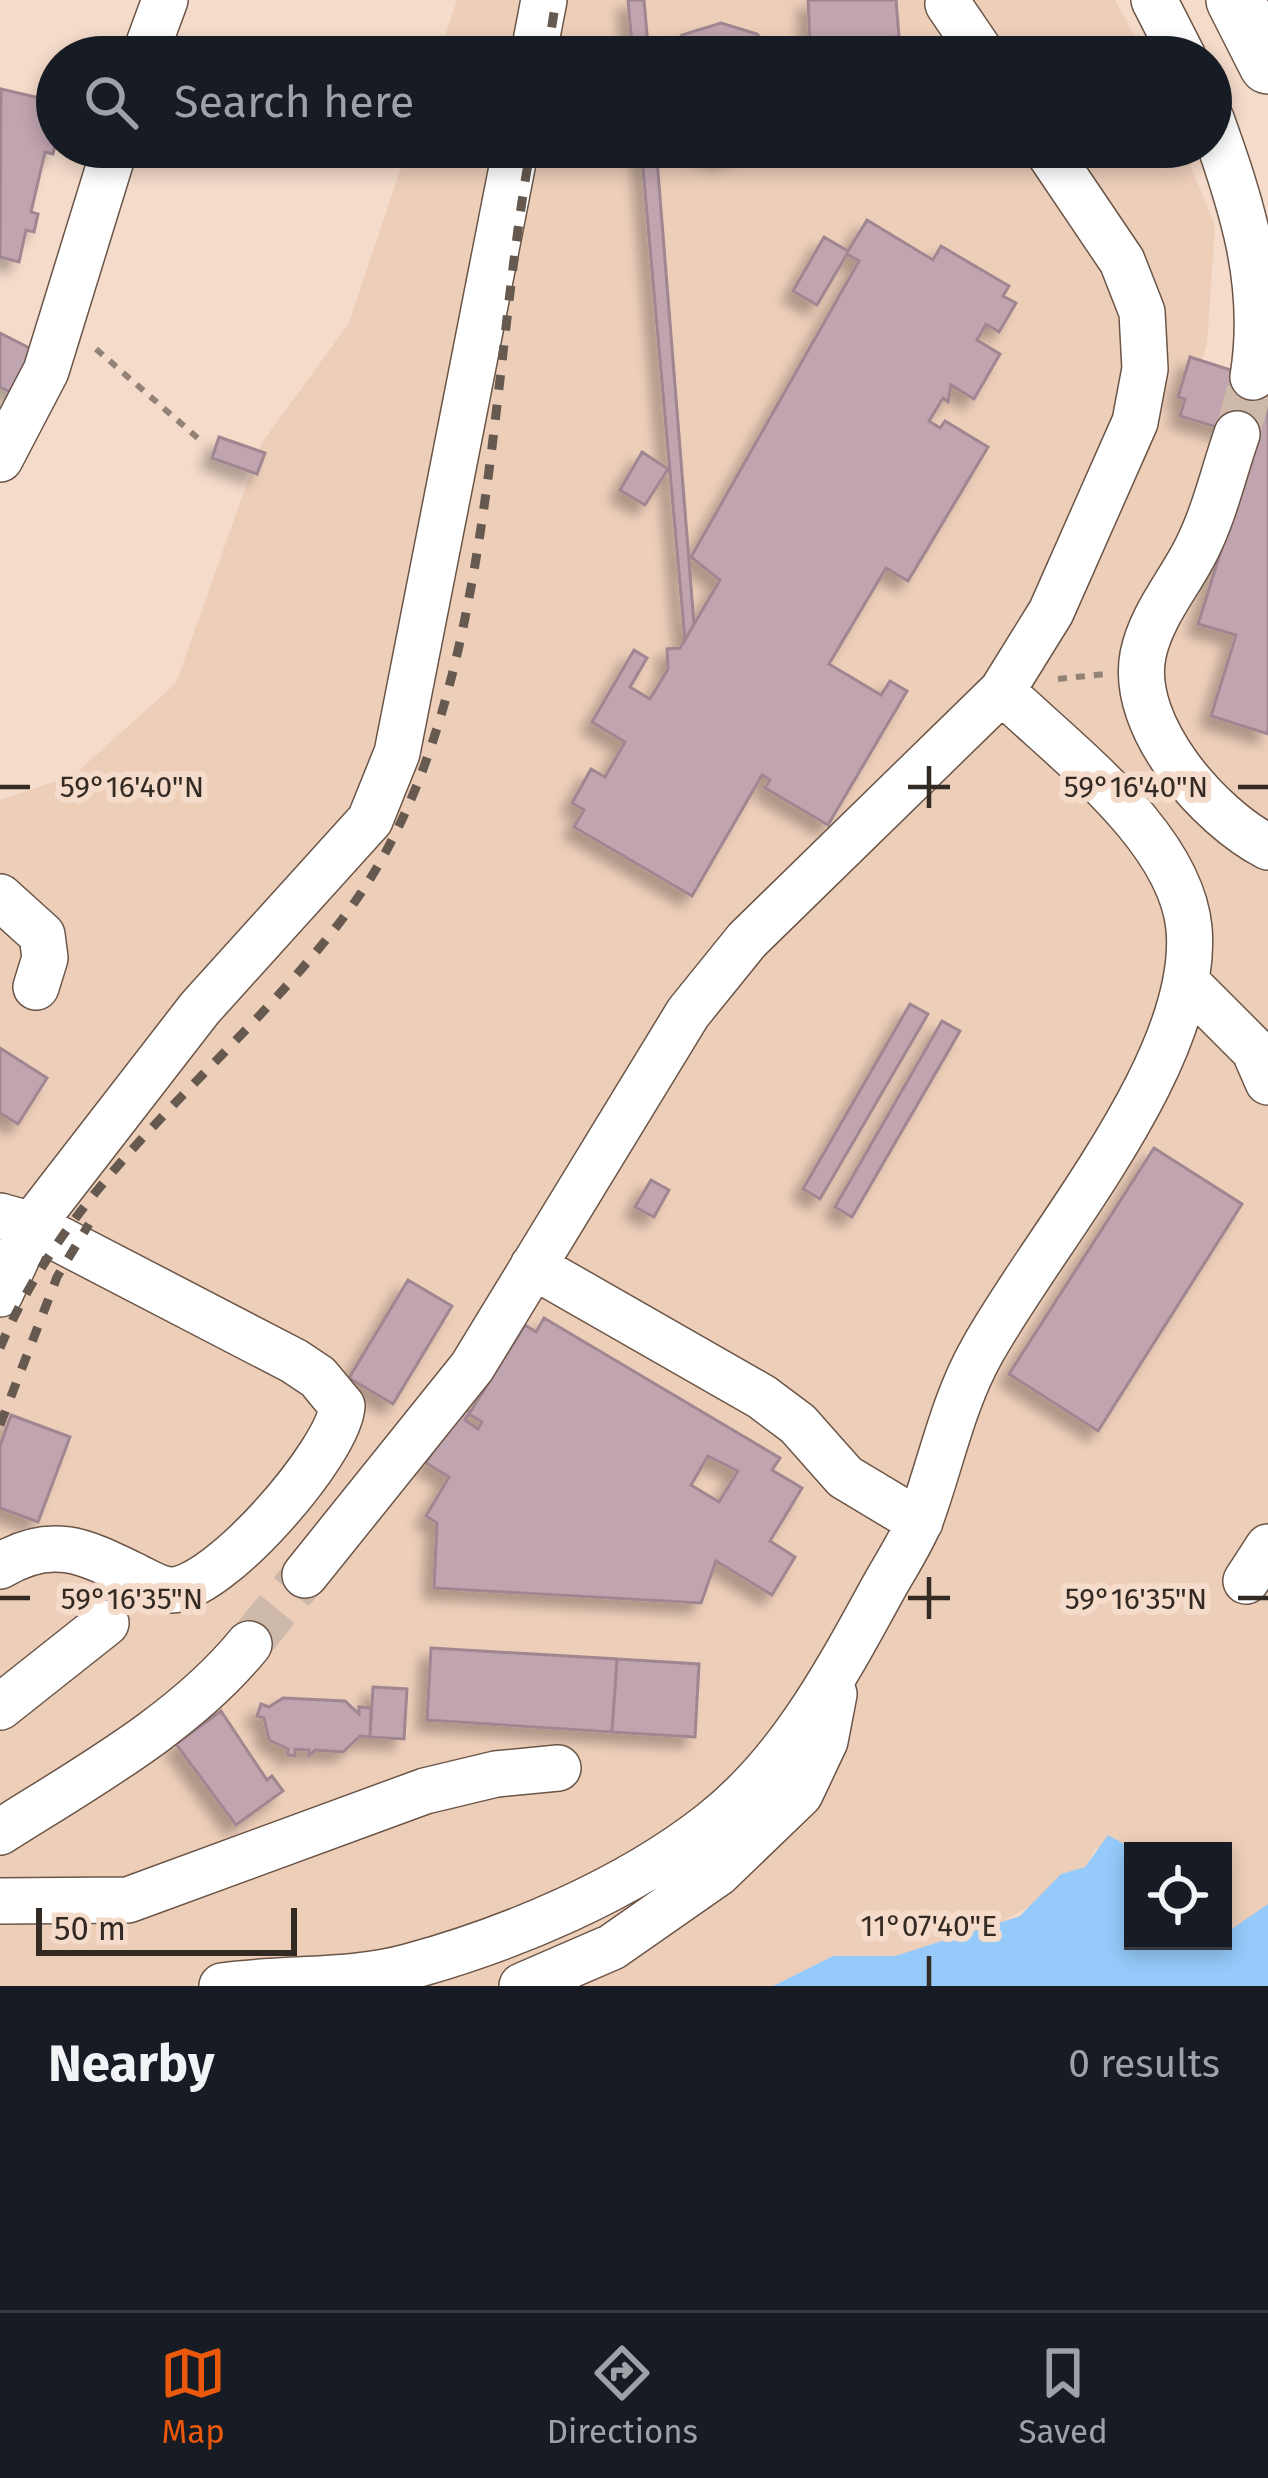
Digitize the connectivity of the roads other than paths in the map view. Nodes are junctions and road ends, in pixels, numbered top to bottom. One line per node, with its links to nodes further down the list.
1 (165, 0): 6 (street)
2 (544, 0): 7 (street)
3 (1154, 0): 9 (street)
4 (1235, 0): 10 (main road)
5 (948, 4): 8 (street)
6 (152, 36)
7 (537, 36)
8 (970, 36)
9 (1172, 36)
10 (1268, 65)
11 (109, 168): 17 (street)
12 (511, 168): 24 (street)
13 (1059, 168): 18 (street)
14 (1228, 168): 15 (street)
15 (1253, 377)
16 (1237, 434): 19 (street)
17 (0, 459)
18 (1002, 691): 21 (street); 25 (street)
19 (1268, 847)
20 (0, 897): 22 (street)
21 (1186, 982): 23 (street); 27 (street)
22 (36, 987)
23 (1268, 1082)
24 (11, 1230): 26 (street); 28 (street)
25 (532, 1266): 27 (street); 29 (street)
26 (0, 1294)
27 (920, 1522): 32 (street)
28 (0, 1566)
29 (305, 1575)
30 (106, 1623): 33 (street)
31 (249, 1644): 35 (street)
32 (839, 1668): 37 (street); 38 (street)
33 (0, 1707)
34 (558, 1768): 36 (street)
35 (0, 1832)
36 (0, 1901)
37 (221, 1986)
38 (522, 1986)

